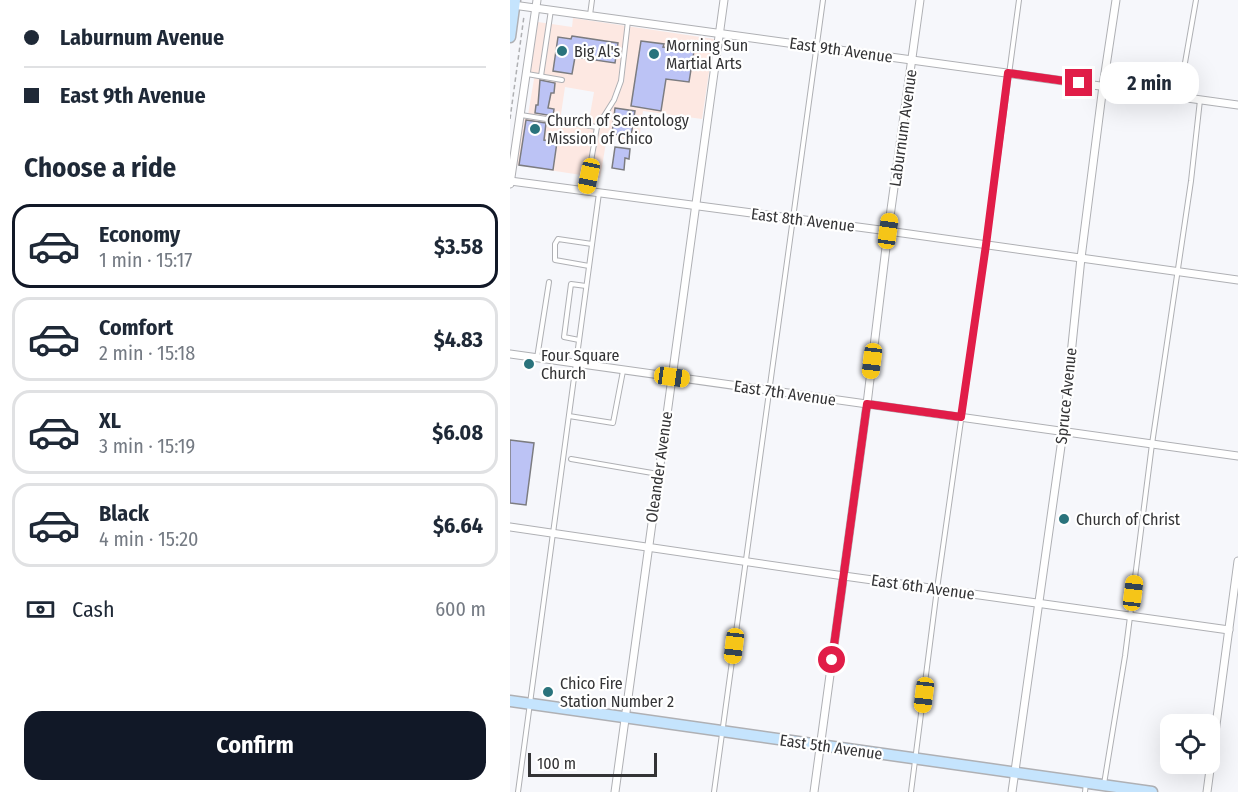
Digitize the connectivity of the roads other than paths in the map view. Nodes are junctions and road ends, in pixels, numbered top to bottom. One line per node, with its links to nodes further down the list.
1 (537, 0): 10 (street)
2 (592, 0): 12 (lane)
3 (724, 0): 14 (street, Oleander Avenue)
4 (823, 0): 16 (lane)
5 (920, 0): 17 (street, Laburnum Avenue)
6 (1019, 0): 18 (lane)
7 (1116, 0): 22 (street, Spruce Avenue)
8 (1196, 0): 23 (lane)
9 (516, 4): 10 (street, East 9th Avenue); 15 (street)
10 (536, 8): 11 (street, East 9th Avenue); 19 (street)
11 (551, 10): 12 (street, East 9th Avenue); 20 (lane)
12 (590, 16): 13 (street, East 9th Avenue)
13 (628, 21): 14 (street, East 9th Avenue); 27 (lane)
14 (720, 34): 16 (street, East 9th Avenue); 31 (street, Oleander Avenue)
15 (510, 37)
16 (816, 47): 17 (street, East 9th Avenue); 32 (lane)
17 (912, 60): 18 (street, East 9th Avenue); 33 (street, Laburnum Avenue)
18 (1008, 73): 22 (street, East 9th Avenue); 35 (lane)
19 (526, 74): 20 (lane); 26 (street)
20 (541, 76): 21 (lane)
21 (562, 80)
22 (1103, 86): 23 (street, East 9th Avenue); 36 (street, Spruce Avenue)
23 (1179, 97): 24 (street, East 9th Avenue)
24 (1200, 99): 25 (street, East 9th Avenue); 38 (lane)
25 (1238, 105)
26 (520, 114): 27 (lane); 28 (street)
27 (597, 127): 29 (lane)
28 (510, 182): 29 (street, East 8th Avenue)
29 (585, 191): 30 (street, East 8th Avenue)
30 (599, 193): 31 (street, East 8th Avenue); 34 (lane)
31 (695, 206): 32 (street, East 8th Avenue); 47 (street, Oleander Avenue)
32 (793, 219): 33 (street, East 8th Avenue); 48 (lane)
33 (888, 231): 35 (street, East 8th Avenue); 49 (street, Laburnum Avenue)
34 (592, 244): 37 (lane); 37 (lane)
35 (986, 245): 36 (street, East 8th Avenue); 51 (lane)
36 (1081, 258): 38 (street, East 8th Avenue); 52 (street, Spruce Avenue)
37 (589, 266): 41 (lane)
38 (1177, 271): 39 (street, East 8th Avenue); 53 (lane)
39 (1238, 280)
40 (549, 282): 44 (lane)
41 (586, 286): 42 (lane); 42 (lane)
42 (579, 340): 45 (lane)
43 (510, 354): 44 (street, East 7th Avenue)
44 (537, 358): 45 (street, East 7th Avenue)
45 (576, 363): 46 (street, East 7th Avenue); 50 (lane)
46 (623, 370): 47 (street, East 7th Avenue); 50 (lane)
47 (672, 377): 48 (street, East 7th Avenue); 56 (street, Oleander Avenue)
48 (769, 391): 49 (street, East 7th Avenue); 60 (lane)
49 (867, 404): 51 (street, East 7th Avenue); 62 (street, Laburnum Avenue)
50 (569, 416): 58 (lane)
51 (961, 417): 52 (street, East 7th Avenue); 64 (lane)
52 (1063, 432): 53 (street, East 7th Avenue); 65 (street, Spruce Avenue)
53 (1152, 444): 54 (street, East 7th Avenue); 66 (lane)
54 (1238, 456)
55 (571, 459): 56 (lane)
56 (658, 474): 59 (street, Oleander Avenue)
57 (510, 527): 58 (street, East 6th Avenue)
58 (553, 533): 59 (street, East 6th Avenue); 69 (lane)
59 (648, 547): 60 (street, East 6th Avenue); 70 (street, Oleander Avenue)
60 (745, 561): 62 (street, East 6th Avenue); 71 (lane)
61 (1238, 561): 63 (street)
62 (844, 576): 64 (street, East 6th Avenue); 72 (street, Laburnum Avenue)
63 (1236, 587): 67 (street)
64 (937, 589): 65 (street, East 6th Avenue); 73 (lane)
65 (1039, 603): 66 (street, East 6th Avenue); 74 (street, Spruce Avenue)
66 (1130, 616): 67 (street, East 6th Avenue); 75 (lane)
67 (1229, 630): 85 (street)
68 (510, 701): 69 (street, East 5th Avenue)
69 (530, 704): 70 (street, East 5th Avenue); 78 (lane)
70 (625, 717): 71 (street, East 5th Avenue); 79 (street, Oleander Avenue)
71 (723, 731): 72 (street, East 5th Avenue); 80 (lane)
72 (820, 745): 73 (street, East 5th Avenue); 81 (street, Laburnum Avenue)
73 (916, 759): 74 (street, East 5th Avenue); 82 (lane)
74 (1015, 772): 76 (street, East 5th Avenue); 83 (street, Spruce Avenue)
75 (1104, 785): 76 (street, East 5th Avenue); 77 (street, East 5th Avenue)
76 (1085, 787)
77 (1129, 790): 84 (street, East 5th Avenue)
78 (518, 792)
79 (615, 792)
80 (714, 792)
81 (814, 792)
82 (911, 792)
83 (1012, 792)
84 (1152, 792)
85 (1207, 792)

